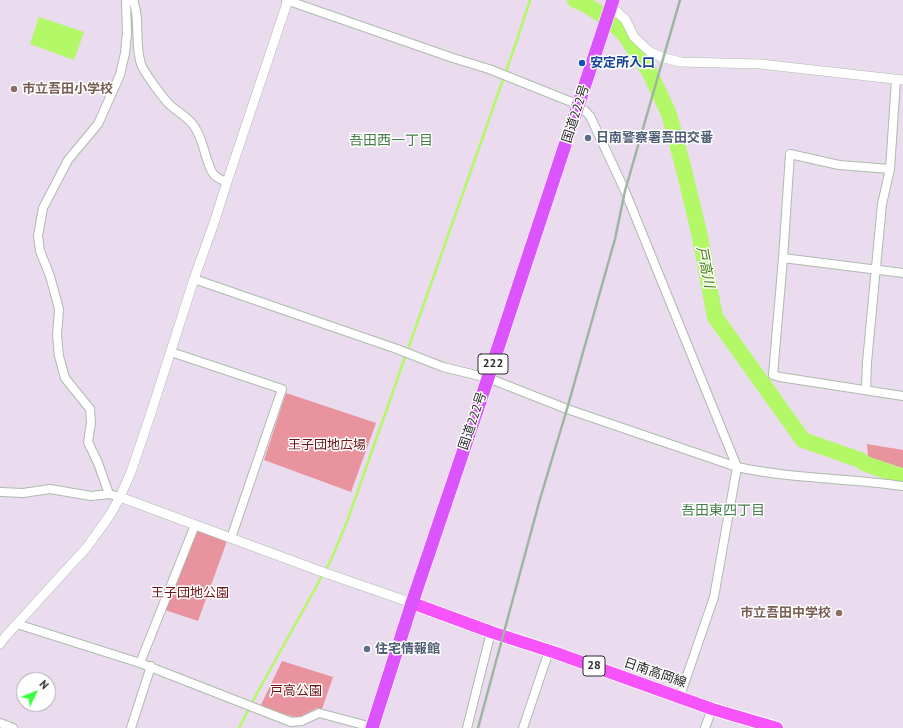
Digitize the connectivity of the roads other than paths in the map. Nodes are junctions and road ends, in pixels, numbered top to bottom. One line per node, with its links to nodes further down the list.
1 (126, 0): 20 (street)
2 (133, 0): 8 (street)
3 (287, 0): 6 (street); 8 (street)
4 (612, 3): 5 (street); 6 (highway, 国道222号 / 222)
5 (900, 80): 7 (street)
6 (579, 105): 14 (highway, 国道222号 / 222); 17 (street)
7 (890, 169): 9 (street); 10 (street)
8 (226, 182): 12 (street)
9 (783, 258): 10 (street); 15 (street)
10 (876, 270): 11 (street); 15 (street)
11 (903, 273)
12 (194, 279): 13 (street); 14 (street)
13 (171, 352): 21 (street); 23 (street)
14 (488, 378): 17 (street); 24 (highway, 国道222号 / 222)
15 (866, 390): 16 (street)
16 (903, 396)
17 (738, 467): 18 (street); 31 (street)
18 (903, 486)
19 (0, 492): 20 (street)
20 (109, 494): 21 (street)
21 (120, 497): 22 (street); 25 (street)
22 (195, 525): 23 (street); 29 (street)
23 (231, 538): 24 (street)
24 (412, 603): 26 (main road, 日南高岡線 / 28); 36 (highway, 国道222号 / 222)
25 (17, 624): 27 (street); 29 (street)
26 (491, 632): 28 (main road, 日南高岡線 / 28); 37 (street)
27 (0, 644)
28 (549, 651): 31 (main road, 日南高岡線 / 28); 38 (street)
29 (140, 663): 30 (street)
30 (151, 666): 35 (street); 36 (street)
31 (680, 696): 32 (main road, 日南高岡線 / 28)
32 (712, 709): 39 (street); 40 (main road, 日南高岡線 / 28)
33 (0, 723): 34 (street)
34 (13, 728)
35 (131, 728)
36 (372, 728)
37 (467, 728)
38 (523, 728)
39 (705, 728)
40 (777, 728)

